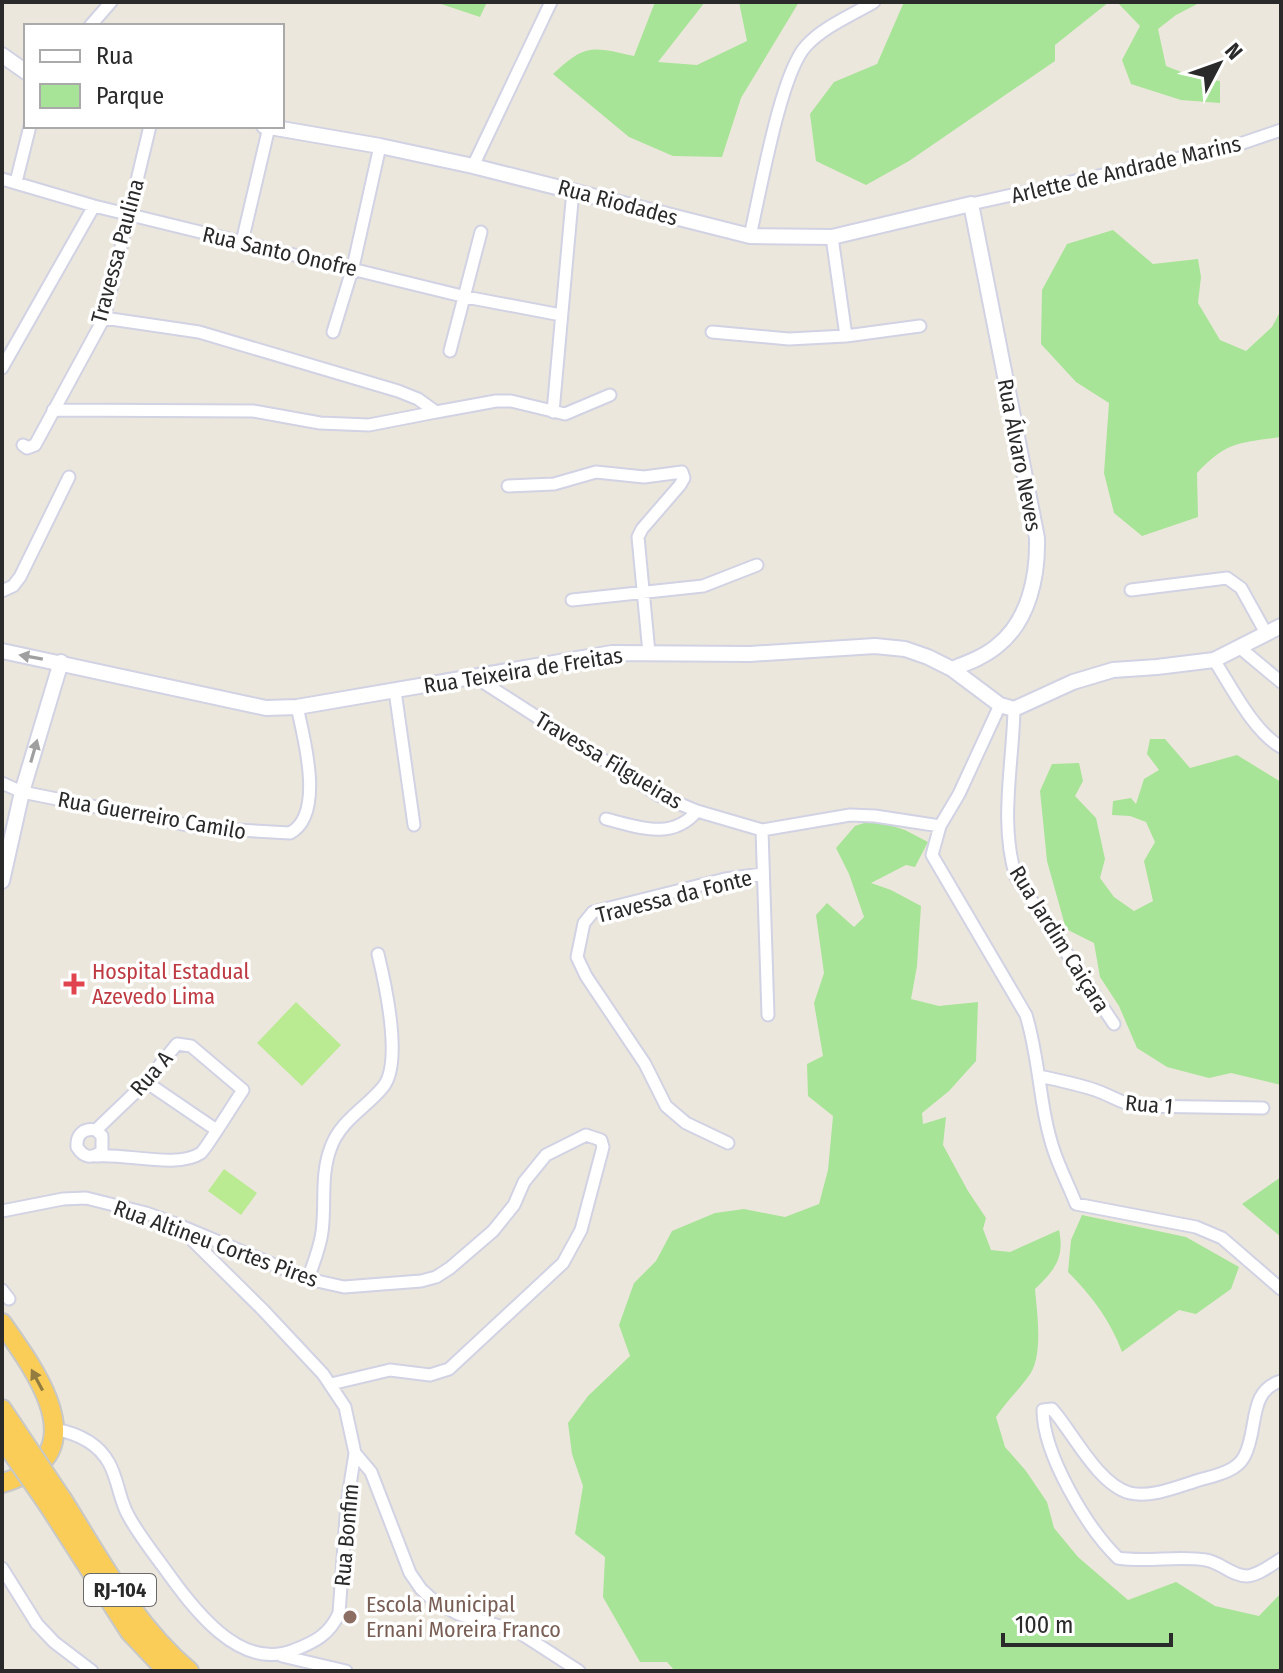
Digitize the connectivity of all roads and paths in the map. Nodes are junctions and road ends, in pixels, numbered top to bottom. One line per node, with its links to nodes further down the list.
1 (111, 2): 4 (street)
2 (551, 2): 13 (street)
3 (874, 2): 21 (street)
4 (92, 24)
5 (2, 55): 6 (street)
6 (24, 71)
7 (30, 128): 15 (street)
8 (149, 128): 19 (street, Travessa Paulina)
9 (267, 128): 23 (street)
10 (278, 128): 12 (street, Rua Riodades)
11 (1281, 130): 17 (street, Arlette de Andrade Marins)
12 (380, 146): 13 (street, Rua Riodades); 24 (street)
13 (473, 166): 16 (street, Rua Riodades)
14 (2, 179): 15 (street, Rua Santo Onofre)
15 (16, 182): 18 (street, Rua Santo Onofre)
16 (573, 190): 21 (street, Rua Riodades); 26 (street)
17 (971, 204): 22 (street, Rua Riodades); 53 (street, Rua Álvaro Neves)
18 (94, 206): 19 (street, Rua Santo Onofre); 33 (street)
19 (128, 213): 23 (street, Rua Santo Onofre); 27 (street, Travessa Paulina)
20 (481, 232): 25 (street)
21 (750, 236): 22 (street, Rua Riodades)
22 (832, 237): 31 (street)
23 (242, 242): 24 (street, Rua Santo Onofre)
24 (353, 267): 25 (street, Rua Santo Onofre); 29 (street)
25 (466, 297): 26 (street, Rua Santo Onofre); 32 (street)
26 (561, 315): 37 (street)
27 (104, 318): 35 (street, Travessa Paulina); 36 (street)
28 (920, 326): 31 (street)
29 (333, 332)
30 (712, 332): 31 (street)
31 (846, 336)
32 (450, 351)
33 (2, 368)
34 (610, 395): 37 (street)
35 (53, 410): 36 (street); 38 (street, Travessa Paulina)
36 (436, 412): 37 (street)
37 (553, 412)
38 (23, 445)
39 (69, 477): 43 (street)
40 (508, 486): 44 (street)
41 (757, 565): 44 (street)
42 (1131, 590): 47 (street)
43 (2, 591)
44 (644, 594): 45 (street); 50 (street)
45 (572, 600)
46 (1281, 626): 47 (street)
47 (1266, 633): 48 (street)
48 (1239, 647): 51 (street); 55 (street)
49 (2, 651): 52 (street, Rua Teixeira de Freitas, one-way to 49)
50 (649, 653): 53 (street, Rua Teixeira de Freitas); 54 (street, Rua Teixeira de Freitas)
51 (1214, 660): 58 (street); 59 (street)
52 (61, 662): 57 (street, Rua Teixeira de Freitas); 61 (street, one-way to 52)
53 (952, 669): 58 (street, Rua Teixeira de Freitas)
54 (475, 677): 56 (street, Rua Teixeira de Freitas); 62 (street, Travessa Filgueiras)
55 (1281, 682)
56 (395, 691): 57 (street, Rua Teixeira de Freitas); 64 (street)
57 (297, 707): 61 (street, Rua Guerreiro Camilo)
58 (1007, 707): 65 (street); 71 (street, Rua Jardim Caiçara)
59 (1281, 747)
60 (2, 783): 61 (street)
61 (22, 792): 68 (street)
62 (697, 811): 63 (street); 66 (street, Travessa Filgueiras)
63 (606, 819)
64 (414, 825)
65 (940, 826): 66 (street, Travessa Filgueiras); 72 (street)
66 (762, 830): 67 (street, Travessa da Fonte)
67 (762, 874): 70 (street, Travessa da Fonte); 77 (street, Travessa da Fonte)
68 (2, 881)
69 (378, 954): 81 (street)
70 (768, 1015)
71 (1114, 1024)
72 (1039, 1076): 74 (street, Rua 1); 82 (street)
73 (146, 1082): 75 (street); 75 (street, Rua A); 76 (street, Rua A)
74 (1263, 1108)
75 (215, 1129): 78 (street)
76 (96, 1130): 78 (street); 78 (street, Rua A)
77 (728, 1143)
78 (96, 1156)
79 (2, 1211): 80 (street, Rua Altineu Cortes Pires)
80 (176, 1224): 81 (street, Rua Altineu Cortes Pires); 85 (street, Rua Bonfim)
81 (308, 1279): 85 (street, Rua Altineu Cortes Pires)
82 (1281, 1289)
83 (2, 1323): 87 (highway, one-way to 83)
84 (1281, 1381): 91 (street)
85 (331, 1384): 88 (street, Rua Bonfim)
86 (5, 1424): 90 (highway, RJ-104, bridge)
87 (54, 1429): 89 (highway); 93 (street)
88 (355, 1453): 93 (street, Rua Bonfim); 98 (street)
89 (2, 1483)
90 (56, 1503): 95 (highway, RJ-104); 96 (highway, RJ-104)
91 (1281, 1559)
92 (2, 1568): 94 (street)
93 (282, 1656): 97 (street)
94 (92, 1671)
95 (167, 1671)
96 (189, 1671)
97 (346, 1671)
98 (579, 1671)

